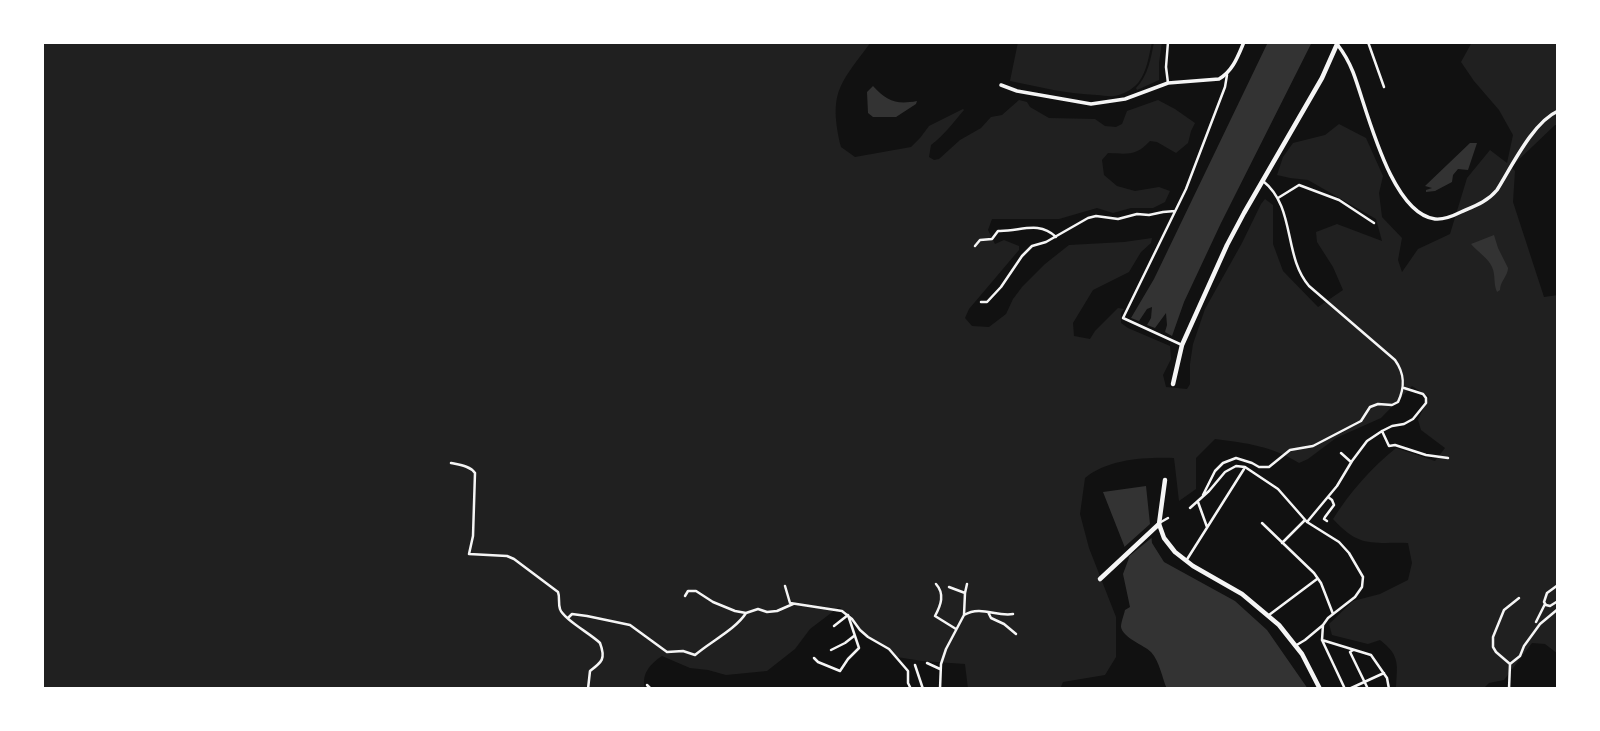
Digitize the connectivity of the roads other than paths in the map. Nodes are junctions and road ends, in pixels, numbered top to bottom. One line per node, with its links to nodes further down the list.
1 (1168, 42): 6 (street)
2 (1244, 42): 5 (street)
3 (1368, 42): 8 (street)
4 (1338, 43): 9 (street); 10 (main road)
5 (1227, 75): 6 (street); 12 (street)
6 (1168, 83): 7 (street)
7 (1001, 85)
8 (1384, 87)
9 (1558, 111)
10 (1263, 181): 11 (street); 17 (main road)
11 (1278, 198): 13 (street); 19 (street)
12 (1175, 211): 14 (street); 17 (street)
13 (1374, 223)
14 (1056, 237): 15 (street); 16 (street)
15 (975, 246)
16 (981, 302)
17 (1182, 345): 18 (main road)
18 (1173, 384)
19 (1404, 388): 20 (street); 27 (street)
20 (1381, 431): 22 (street); 23 (street)
21 (1341, 453): 23 (street)
22 (1445, 456)
23 (1351, 462): 28 (street)
24 (452, 463): 60 (street)
25 (1245, 467): 27 (street); 32 (street); 36 (street)
26 (1165, 480): 35 (main road)
27 (1203, 495): 29 (street)
28 (1328, 497): 32 (street); 33 (street)
29 (1198, 502): 30 (street); 36 (street)
30 (1190, 508)
31 (1168, 518): 35 (street)
32 (1306, 521): 37 (street); 56 (street)
33 (1327, 521)
34 (1262, 523): 37 (street)
35 (1158, 524): 38 (main road); 39 (main road)
36 (1207, 527): 38 (street)
37 (1282, 542): 40 (street)
38 (1186, 561): 59 (main road)
39 (1100, 579)
40 (1318, 579): 56 (street); 59 (street)
41 (936, 584): 64 (street)
42 (967, 584): 46 (street)
43 (1558, 585): 51 (street)
44 (785, 586): 50 (street)
45 (949, 587): 46 (street)
46 (965, 593): 58 (street)
47 (685, 596): 54 (street)
48 (1519, 598): 73 (street)
49 (1558, 601): 51 (street)
50 (793, 604): 54 (street); 57 (street)
51 (1545, 604): 61 (street)
52 (1558, 609): 73 (street)
53 (989, 612): 55 (street); 58 (street); 65 (street)
54 (746, 613): 60 (street)
55 (1013, 614)
56 (1334, 614): 62 (street)
57 (848, 615): 63 (street); 66 (street); 81 (street)
58 (964, 615): 64 (street)
59 (1269, 615): 68 (main road)
60 (568, 618): 79 (street)
61 (1536, 622)
62 (1323, 625): 67 (street); 68 (street)
63 (834, 626)
64 (956, 629): 75 (street)
65 (1016, 634)
66 (854, 636): 69 (street); 71 (street)
67 (1322, 640): 70 (street); 85 (street)
68 (1295, 646): 84 (main road)
69 (831, 650)
70 (1353, 650): 76 (street); 77 (street)
71 (814, 658)
72 (927, 663): 75 (street)
73 (1510, 664): 88 (street)
74 (915, 665): 82 (street)
75 (940, 669): 83 (street)
76 (1384, 673): 77 (street); 87 (street)
77 (1364, 682): 85 (street); 86 (street)
78 (647, 685): 80 (street)
79 (588, 689)
80 (651, 689)
81 (911, 689)
82 (923, 689)
83 (940, 689)
84 (1320, 689)
85 (1347, 689)
86 (1368, 689)
87 (1389, 689)
88 (1509, 689)

